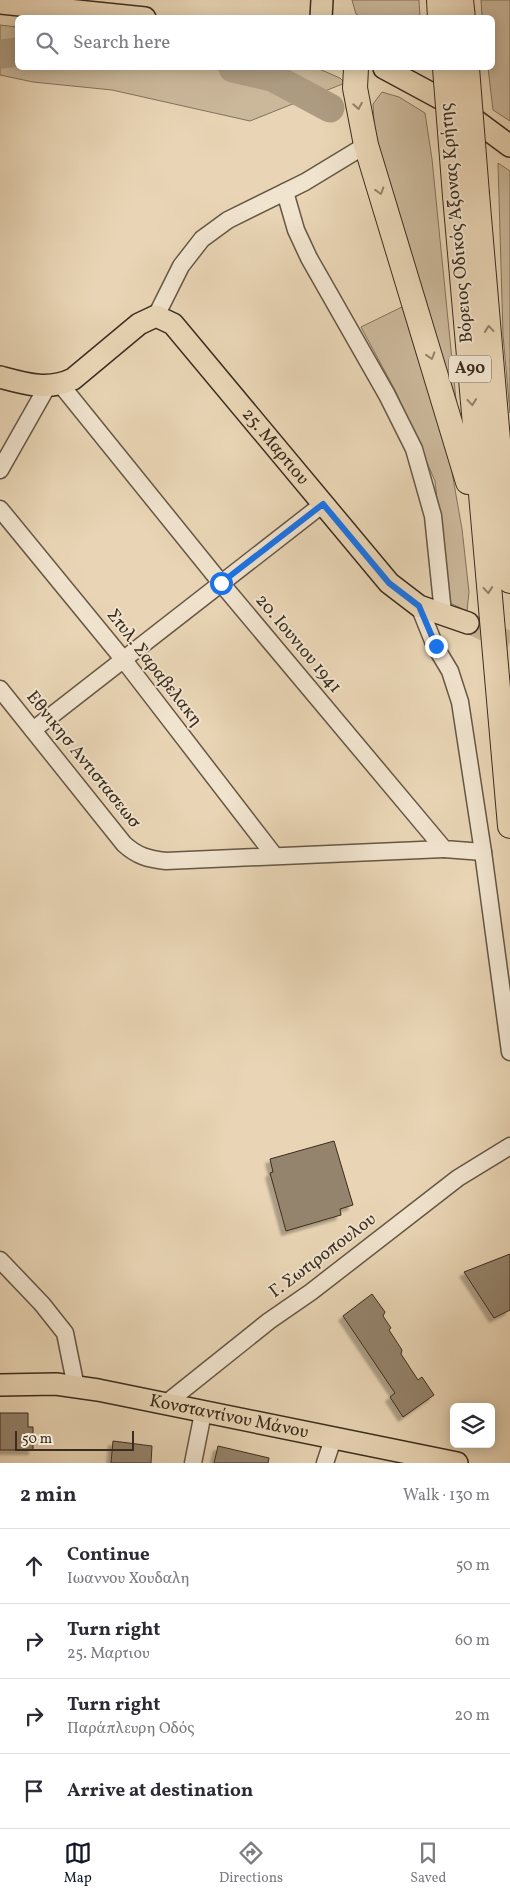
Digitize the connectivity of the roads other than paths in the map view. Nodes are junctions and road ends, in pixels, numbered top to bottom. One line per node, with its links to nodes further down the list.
1 (322, 0): 6 (main road)
2 (439, 0): 7 (highway)
3 (461, 0): 8 (highway)
4 (0, 3): 5 (main road)
5 (116, 15)
6 (321, 15)
7 (440, 15)
8 (463, 15)
9 (356, 70): 13 (highway, one-way to 13)
10 (388, 70): 14 (main road)
11 (444, 70): 16 (highway, Βόρειος Οδικός Άξονας Κρήτης / Α90, bridge)
12 (467, 70): 16 (highway, Βόρειος Οδικός Άξονας Κρήτης / Α90, bridge)
13 (366, 144): 15 (street); 24 (highway, one-way to 24)
14 (510, 146)
15 (285, 192): 17 (street); 28 (street)
16 (466, 195): 23 (highway, Βόρειος Οδικός Άξονας Κρήτης / Α90, one-way to 16); 24 (highway, Βόρειος Οδικός Άξονας Κρήτης / Α90, one-way to 24)
17 (156, 316): 19 (main road); 21 (main road, 25. Μαρτιου)
18 (0, 377): 19 (main road)
19 (54, 386): 20 (street); 26 (street, 20. Ιουνιου 1941)
20 (0, 470)
21 (323, 504): 26 (street); 27 (main road, 25. Μαρτιου)
22 (0, 509): 30 (street, Στυλ. Σαραβελακη)
23 (508, 525): 25 (highway, Βόρειος Οδικός Άξονας Κρήτης / Α90)
24 (484, 542): 33 (highway, Βόρειος Οδικός Άξονας Κρήτης / Α90, one-way to 33)
25 (510, 581)
26 (221, 583): 30 (street); 34 (street, 20. Ιουνιου 1941)
27 (419, 606): 28 (main road, 25. Μαρτιου); 35 (street)
28 (443, 613): 29 (main road, 25. Μαρτιου)
29 (468, 623)
30 (123, 659): 32 (street); 36 (street, Στυλ. Σαραβελακη)
31 (0, 690): 32 (street, Εθνικησ Αντιστασεωσ)
32 (33, 730): 36 (street, Εθνικησ Αντιστασεωσ)
33 (510, 826)
34 (444, 849): 35 (street); 36 (street)
35 (483, 852): 37 (street)
36 (274, 855)
37 (510, 1052)
38 (510, 1146): 42 (street, Γ. Σωτιροπουλου)
39 (0, 1260): 41 (street)
40 (0, 1385): 41 (main road, Κονσταντίνου Μάνου)
41 (76, 1387): 42 (main road, Κονσταντίνου Μάνου)
42 (164, 1405): 43 (main road, Κονσταντίνου Μάνου)
43 (203, 1413): 44 (main road, Κονσταντίνου Μάνου); 45 (street)
44 (333, 1439): 46 (street); 47 (main road, Κονσταντίνου Μάνου)
45 (194, 1463)
46 (325, 1463)
47 (457, 1463)

